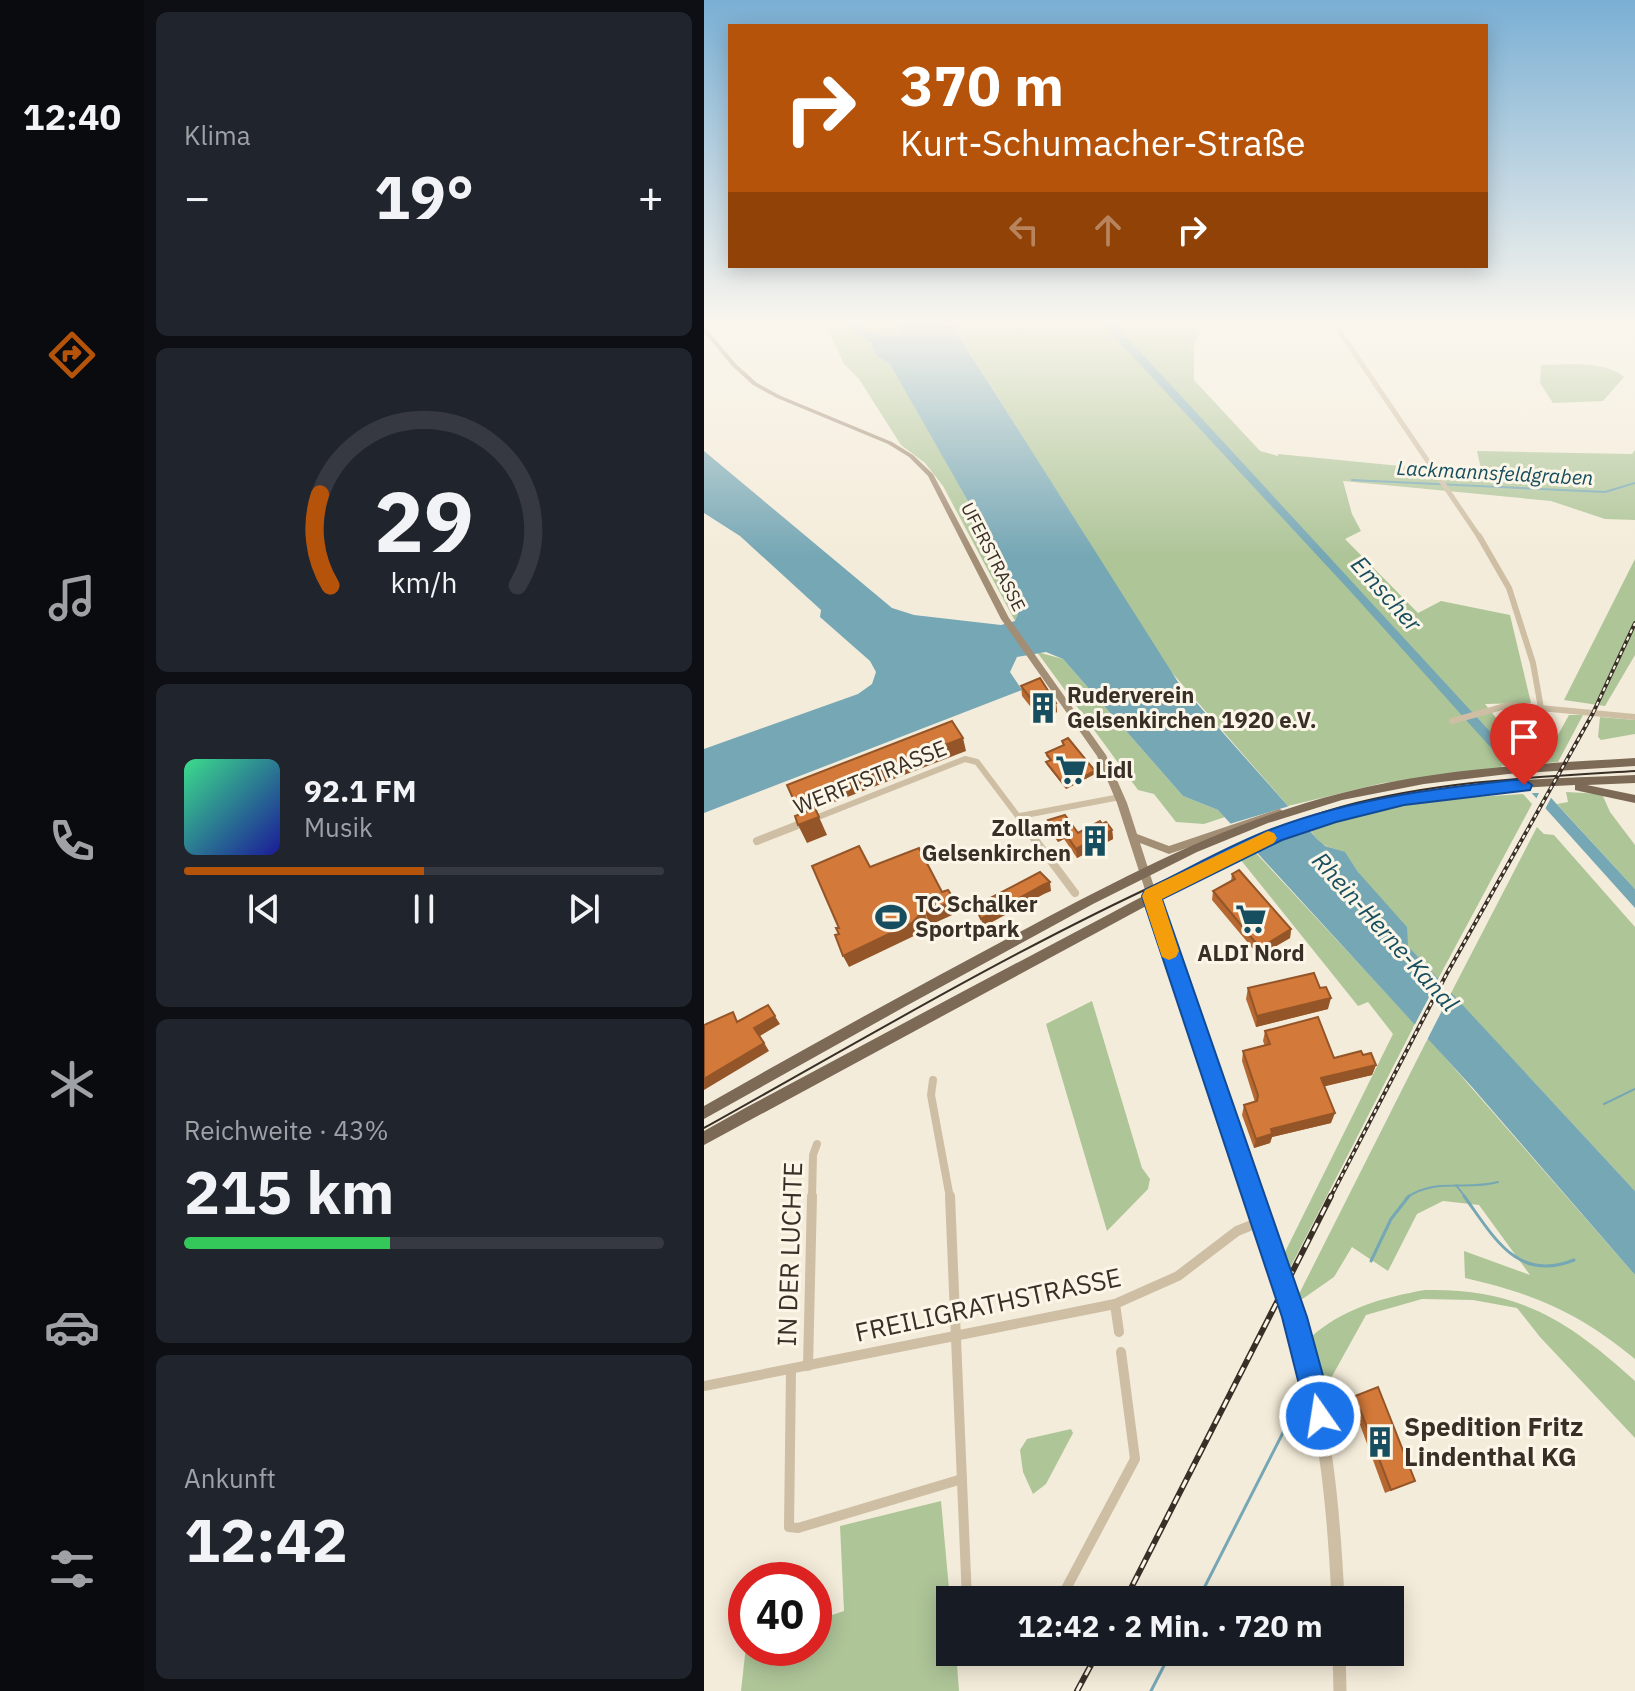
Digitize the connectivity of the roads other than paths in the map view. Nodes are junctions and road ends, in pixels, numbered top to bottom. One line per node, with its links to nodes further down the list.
1 (783, 399): 9 (main road, UFERSTRASSE)
2 (1386, 399): 3 (street)
3 (1541, 708): 4 (street); 5 (street)
4 (1635, 717)
5 (1452, 721)
6 (1635, 762): 12 (main road)
7 (1635, 779): 8 (main road)
8 (1608, 786): 10 (main road); 17 (main road)
9 (1120, 797): 11 (street); 13 (main road, UFERSTRASSE)
10 (1635, 799)
11 (1020, 816): 14 (street, WERFTSTRASSE); 16 (street, WERFTSTRASSE)
12 (1227, 832): 13 (main road); 15 (main road)
13 (1134, 837): 15 (main road, UFERSTRASSE)
14 (757, 841)
15 (1147, 873): 17 (main road, UFERSTRASSE); 19 (main road)
16 (1075, 893)
17 (1152, 896): 20 (main road); 22 (street)
18 (933, 1080): 25 (street)
19 (704, 1113)
20 (704, 1138)
21 (817, 1144): 27 (street, IN DER LUCHTE)
22 (1262, 1221): 23 (street, FREILIGRATHSTRASSE); 33 (street)
23 (1115, 1304): 24 (street); 25 (street, FREILIGRATHSTRASSE)
24 (1119, 1332)
25 (958, 1337): 27 (street, FREILIGRATHSTRASSE); 30 (street)
26 (1121, 1352): 32 (street)
27 (808, 1366): 28 (street, FREILIGRATHSTRASSE)
28 (791, 1370): 29 (street, FREILIGRATHSTRASSE); 30 (street)
29 (704, 1386)
30 (962, 1479): 31 (street)
31 (966, 1586)
32 (1067, 1586)
33 (1337, 1586)
34 (1339, 1666): 35 (street)
35 (1340, 1691)

